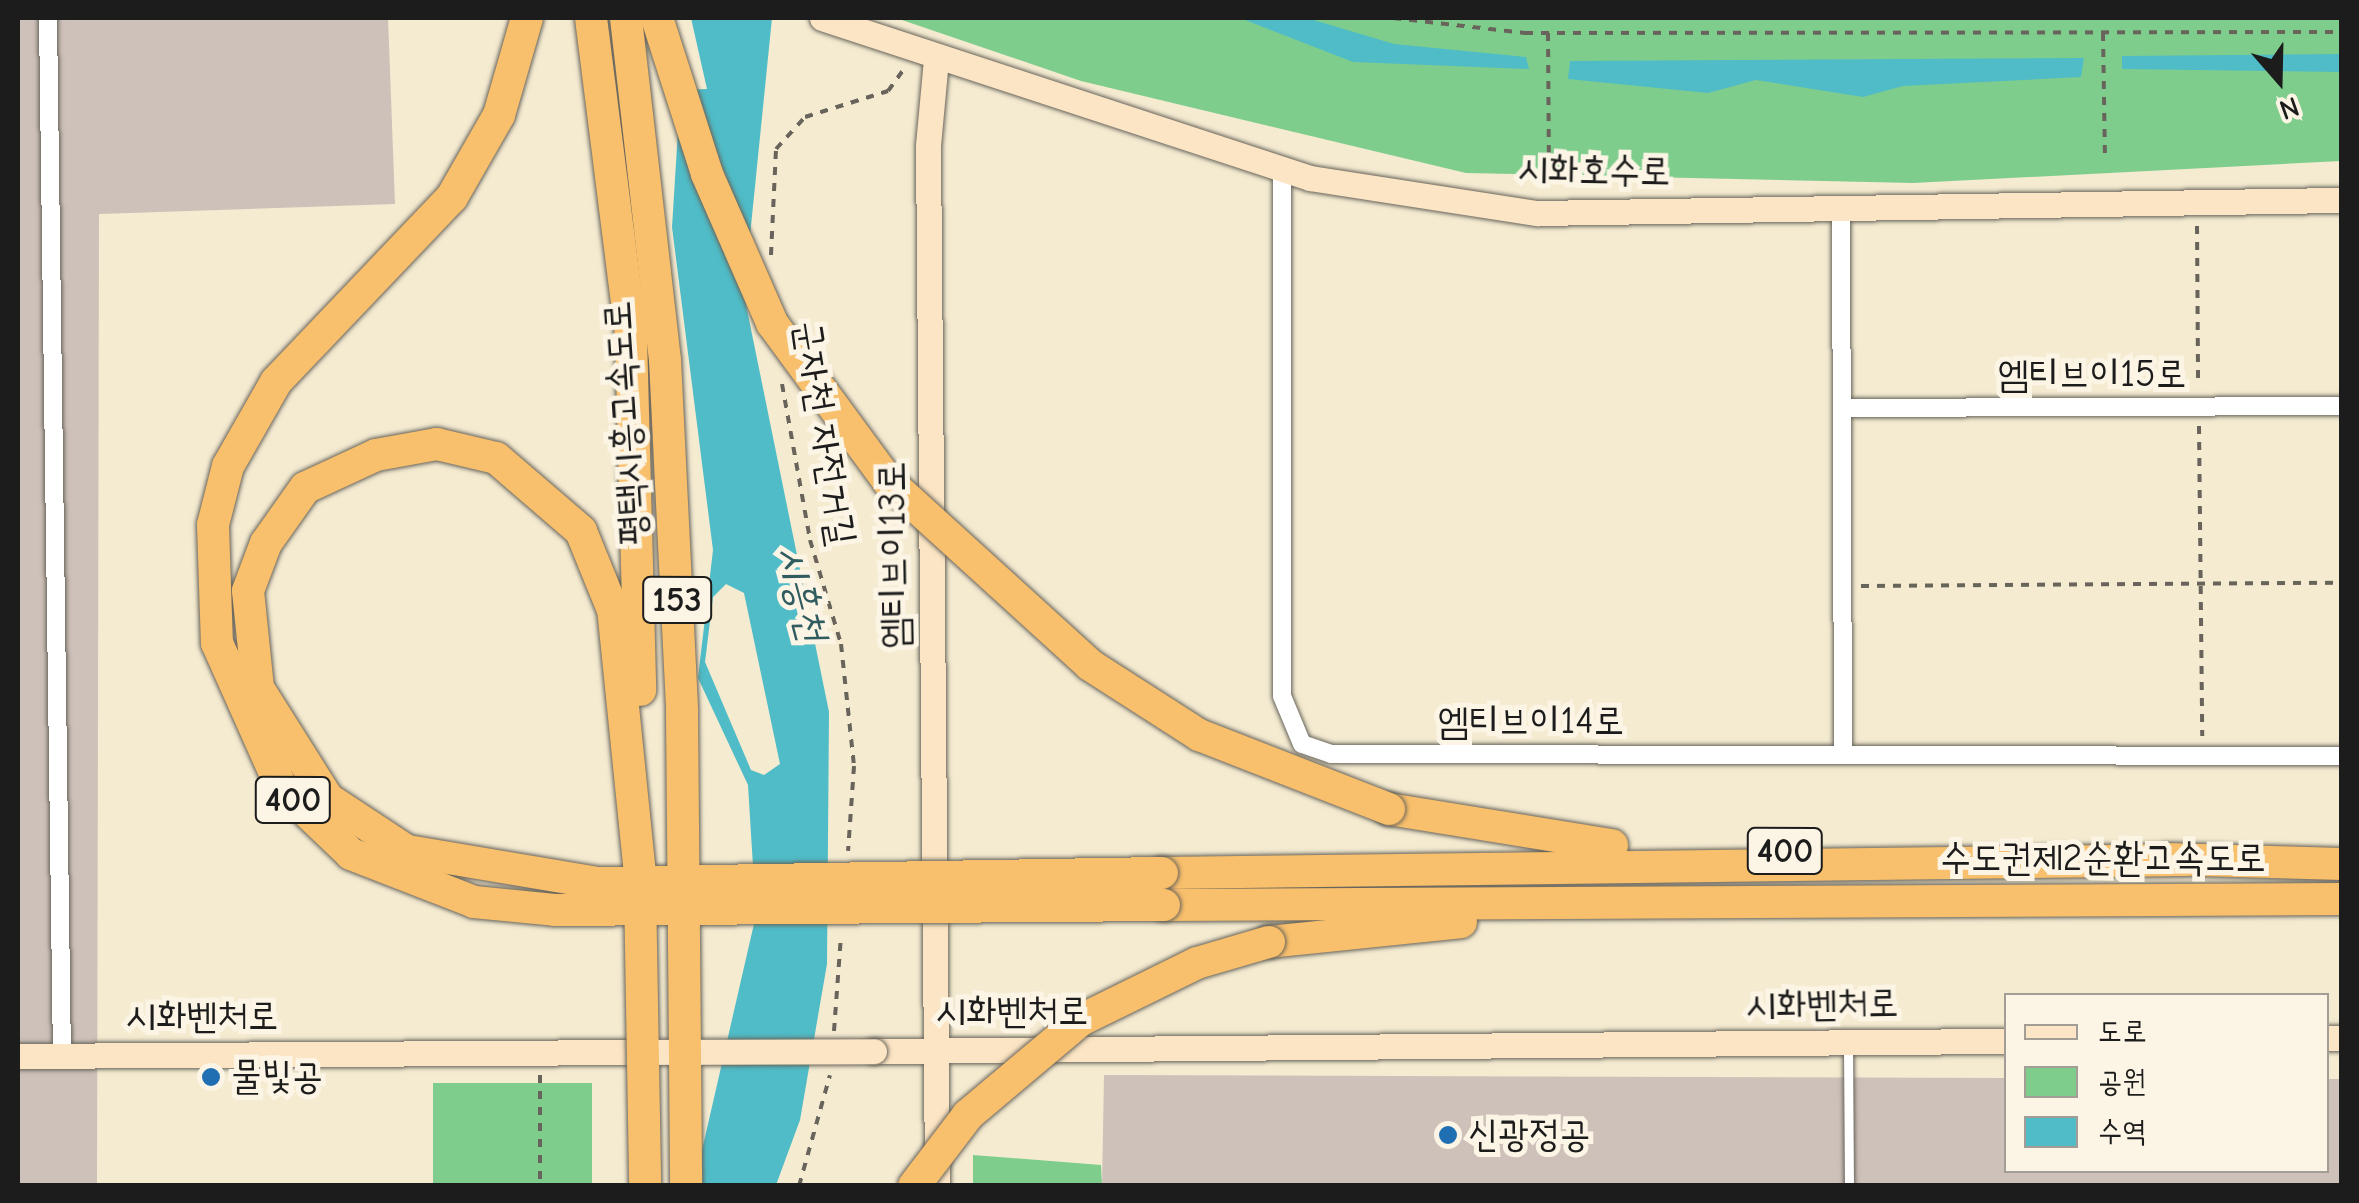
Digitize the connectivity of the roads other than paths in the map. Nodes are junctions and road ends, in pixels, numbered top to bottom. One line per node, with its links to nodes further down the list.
1 (48, 18): 25 (street)
2 (527, 18): 18 (highway, 400, bridge)
3 (591, 18): 17 (highway, 평택시흥고속도로 / 153, bridge)
4 (626, 18): 27 (highway, 평택시흥고속도로 / 153, bridge)
5 (657, 18): 15 (highway, 400, bridge)
6 (822, 18): 7 (street, 시화호수로)
7 (923, 60): 8 (street, 시화호수로); 23 (street, 엠티브이13로)
8 (1282, 170): 10 (street, 시화호수로); 13 (street, 엠티브이14로)
9 (2342, 200): 10 (street, 시화호수로)
10 (1841, 208): 12 (street)
11 (2342, 406): 12 (street, 엠티브이15로)
12 (1842, 408): 13 (street)
13 (1843, 755): 14 (street, 엠티브이14로)
14 (2342, 756)
15 (2184, 860): 16 (highway, 수도권제2순환고속도로 / 400); 18 (highway)
16 (2342, 864)
17 (640, 874): 18 (highway, bridge); 26 (highway, 평택시흥고속도로 / 153, bridge)
18 (1163, 889): 20 (highway, 400)
19 (2342, 898): 20 (highway, 수도권제2순환고속도로 / 400)
20 (1865, 900): 28 (highway, bridge)
21 (2004, 1041): 22 (street, 시화벤처로)
22 (1848, 1042): 23 (street, 시화벤처로); 30 (lane)
23 (936, 1050): 25 (street, 시화벤처로, bridge); 29 (street, 엠티브이13로)
24 (18, 1056): 25 (street, 시화벤처로)
25 (62, 1056)
26 (645, 1186)
27 (686, 1186)
28 (914, 1186)
29 (937, 1186)
30 (1849, 1186)

